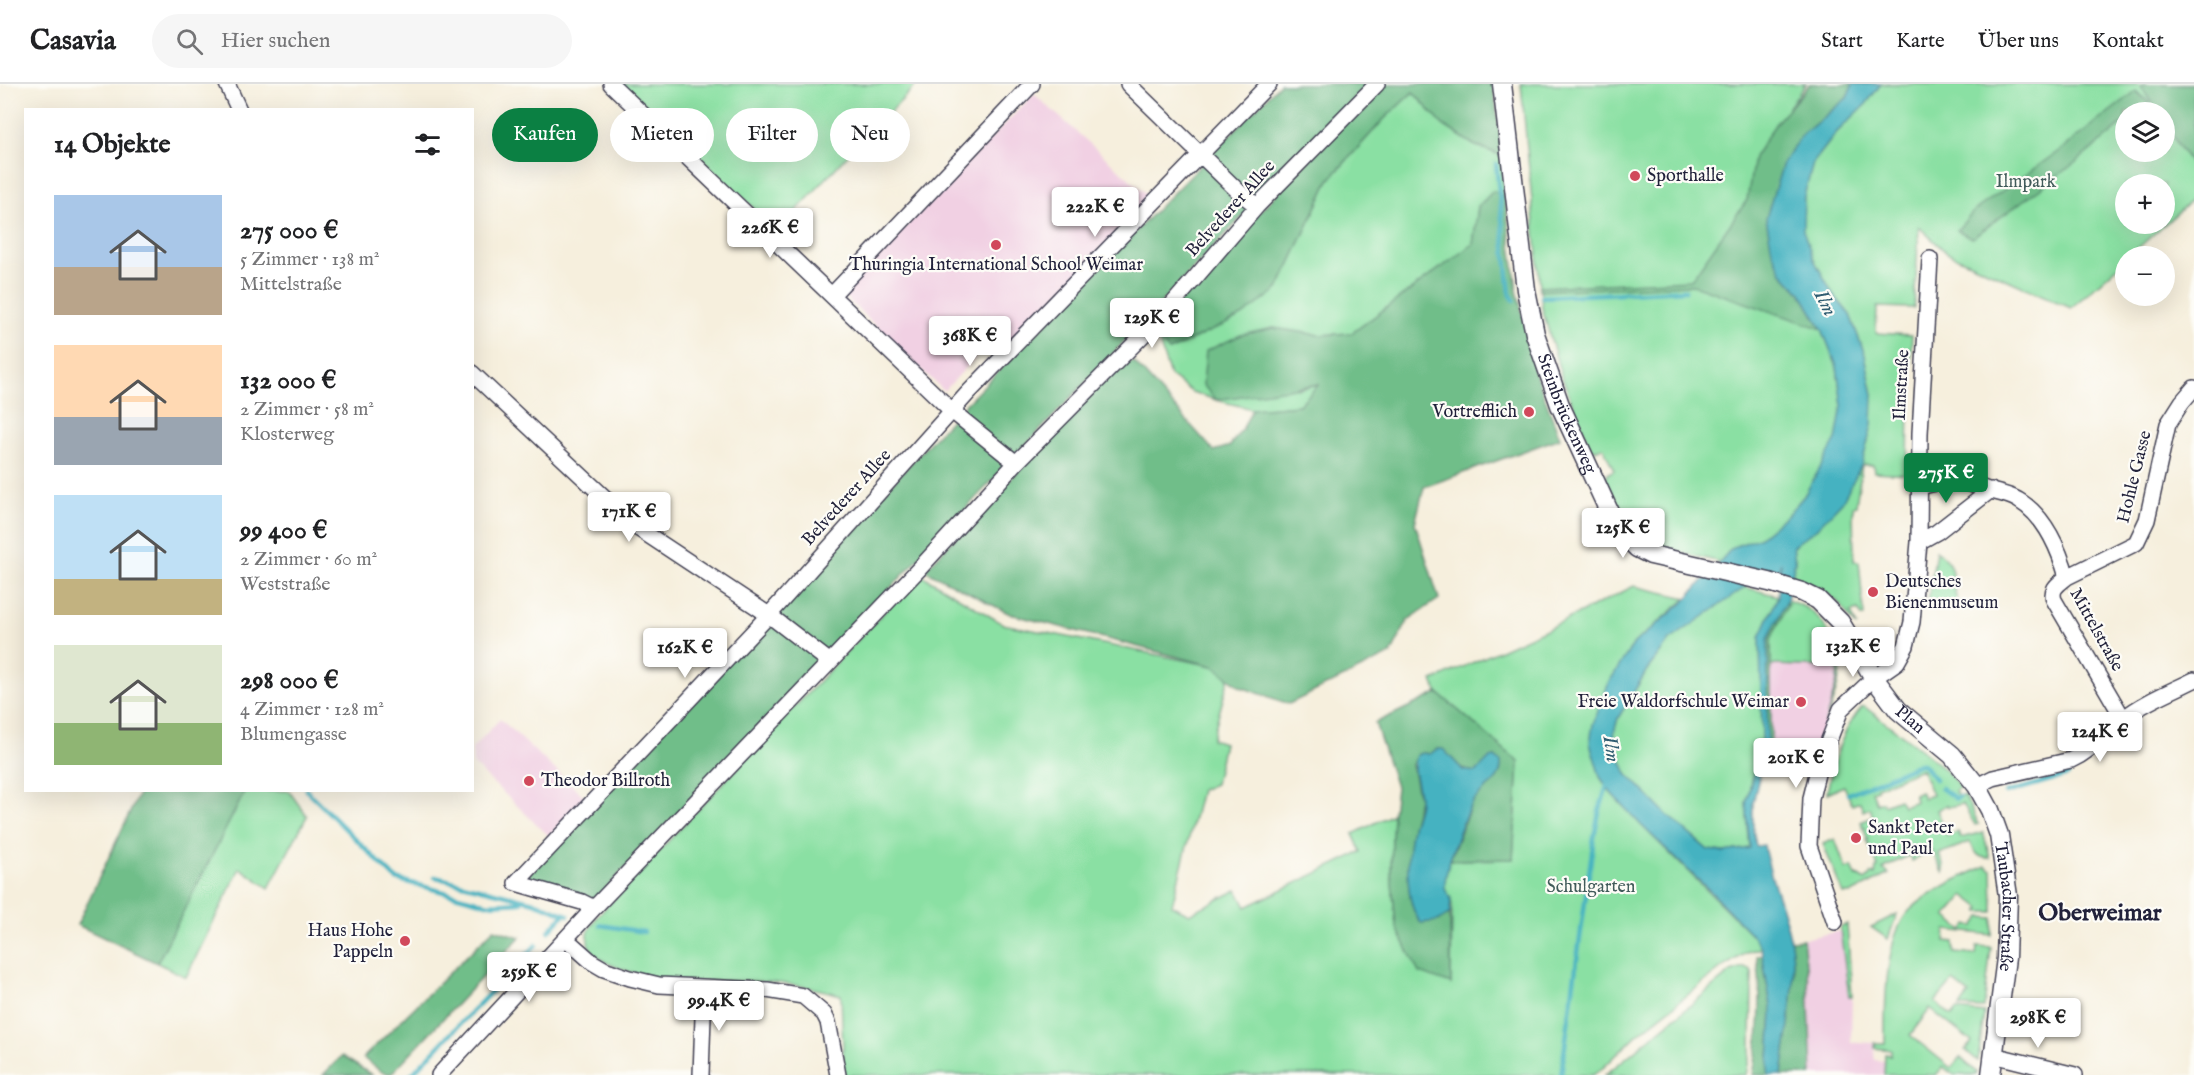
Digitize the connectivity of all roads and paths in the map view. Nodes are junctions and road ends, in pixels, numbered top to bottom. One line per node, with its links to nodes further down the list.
1 (227, 84): 8 (street)
2 (611, 84): 12 (street)
3 (1032, 84): 12 (street)
4 (1128, 84): 9 (street)
5 (1269, 84): 9 (street, Belvederer Allee)
6 (1377, 84): 10 (street, Belvederer Allee)
7 (1502, 84): 22 (street, Steinbrückenweg)
8 (238, 108)
9 (1200, 153): 10 (street); 15 (street, Belvederer Allee)
10 (1257, 206): 16 (street, Belvederer Allee)
11 (1930, 259): 17 (street, Ilmstraße)
12 (832, 295): 15 (street)
13 (474, 375): 21 (street)
14 (2194, 388): 20 (street, Hohle Gasse)
15 (952, 411): 16 (street); 21 (street, Belvederer Allee)
16 (1016, 463): 23 (street, Belvederer Allee)
17 (1919, 488): 18 (street, Mittelstraße); 19 (street, Ilmstraße)
18 (1991, 490): 19 (street); 20 (street, Mittelstraße)
19 (1919, 542): 24 (street, Ilmstraße)
20 (2067, 576): 26 (street, Mittelstraße)
21 (769, 615): 23 (street); 29 (street, Belvederer Allee)
22 (1840, 622): 24 (street, Plan)
23 (830, 662): 29 (street, Belvederer Allee)
24 (1874, 678): 27 (street, Plan); 30 (street, Ilmstraße)
25 (2194, 680): 26 (street)
26 (2123, 718): 27 (street)
27 (1977, 786): 28 (street, Plan)
28 (1990, 810): 33 (street, Taubacher Straße)
29 (594, 908): 31 (street, Belvederer Allee)
30 (1835, 922)
31 (566, 939): 32 (street); 34 (street, Belvederer Allee)
32 (704, 988): 35 (street); 36 (street)
33 (1993, 1055): 37 (street, Taubacher Straße); 38 (street)
34 (439, 1075)
35 (701, 1075)
36 (838, 1075)
37 (1991, 1075)
38 (2075, 1075)

